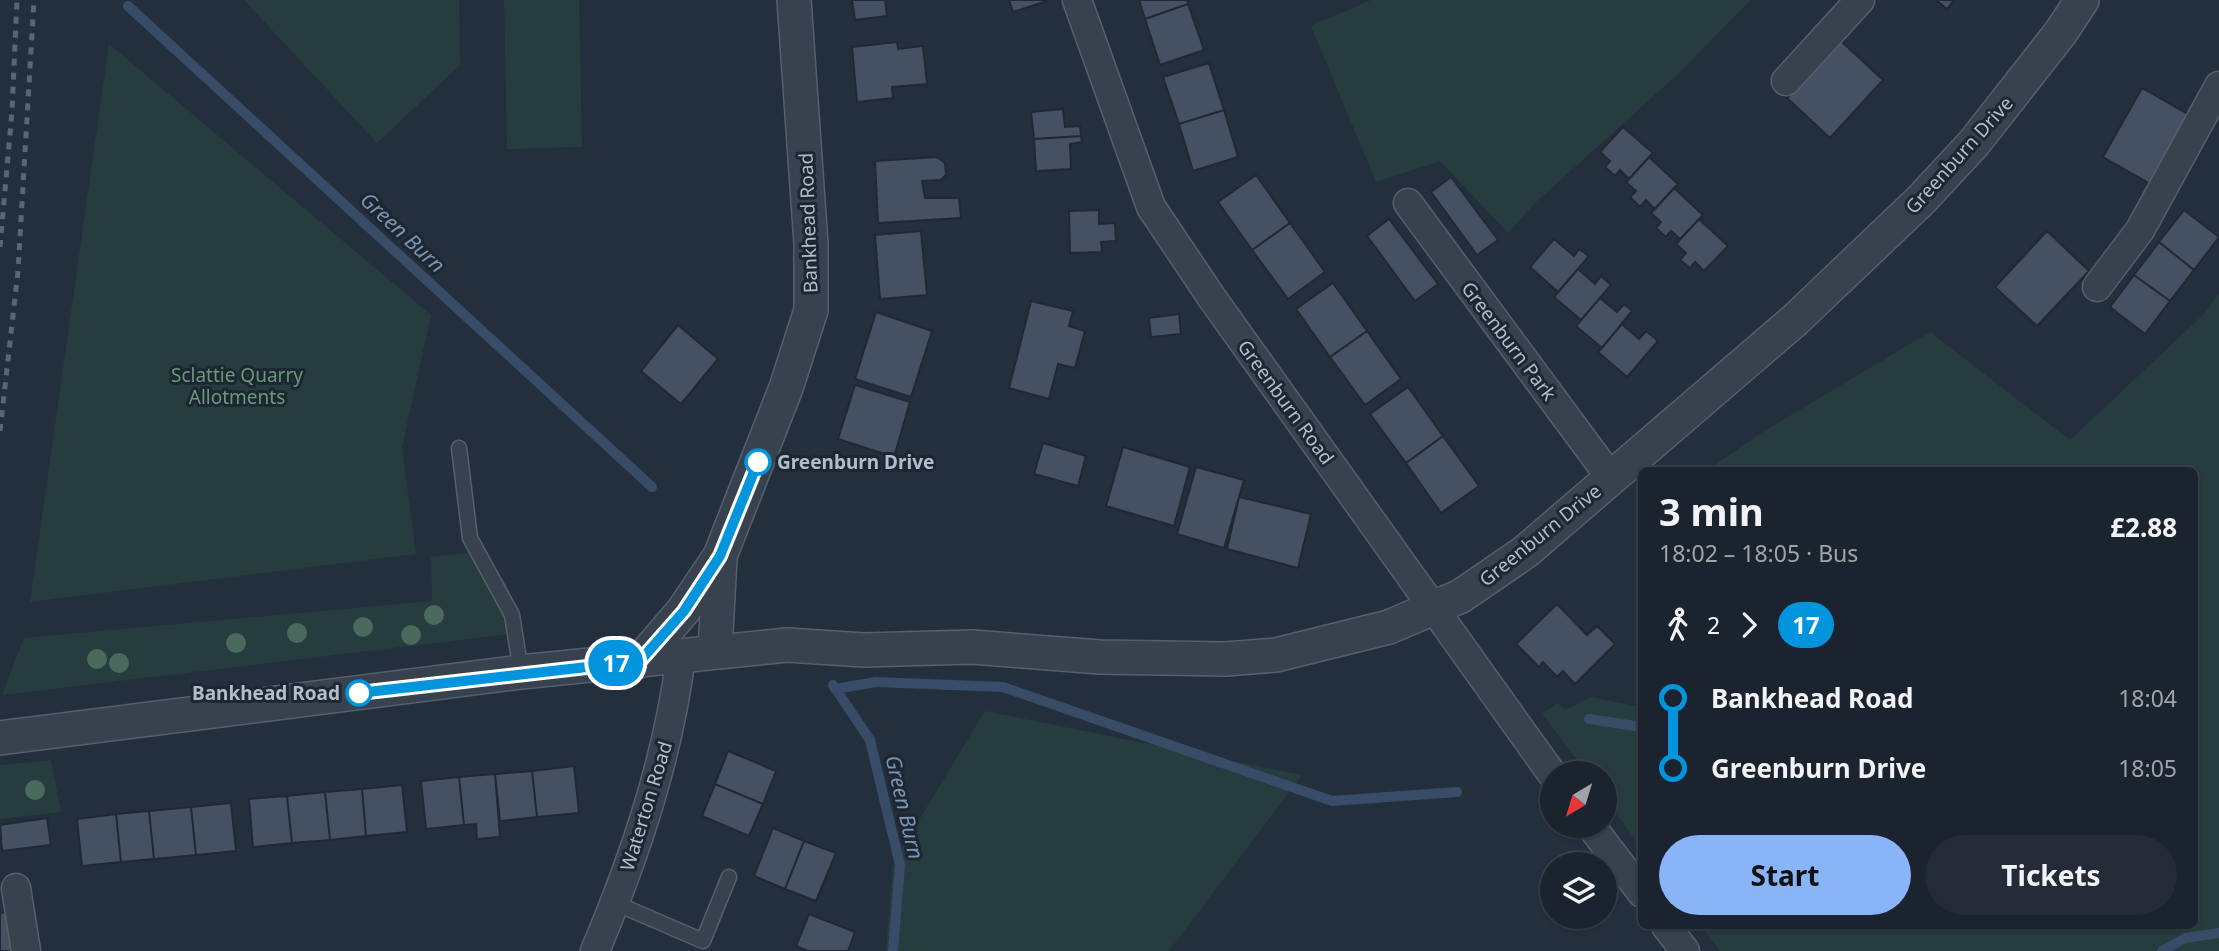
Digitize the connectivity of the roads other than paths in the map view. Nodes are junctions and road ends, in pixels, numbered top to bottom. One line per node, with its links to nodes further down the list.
1 (794, 0): 11 (street, Bankhead Road)
2 (1077, 0): 12 (street, Greenburn Road)
3 (1860, 0): 5 (street)
4 (2082, 0): 10 (street, Greenburn Drive)
5 (1786, 81)
6 (2219, 86): 8 (street)
7 (1408, 203): 10 (street, Greenburn Park)
8 (2097, 288)
9 (459, 448): 16 (lane)
10 (1611, 478): 12 (street, Greenburn Drive)
11 (720, 556): 13 (street, Bankhead Road); 15 (street, Bankhead Road)
12 (1434, 608): 13 (street, Greenburn Drive); 18 (street, Greenburn Road)
13 (715, 651): 14 (street, Greenburn Drive)
14 (681, 656): 15 (street, Greenburn Drive); 23 (street, Waterton Road)
15 (640, 661): 16 (street, Greenburn Drive)
16 (521, 672): 17 (street, Greenburn Drive)
17 (0, 738)
18 (1543, 761)
19 (1600, 838): 22 (street)
20 (729, 877): 23 (lane)
21 (16, 888): 25 (street)
22 (1638, 888)
23 (615, 903): 26 (street, Waterton Road)
24 (1668, 929): 27 (street)
25 (26, 951)
26 (595, 951)
27 (1685, 951)

